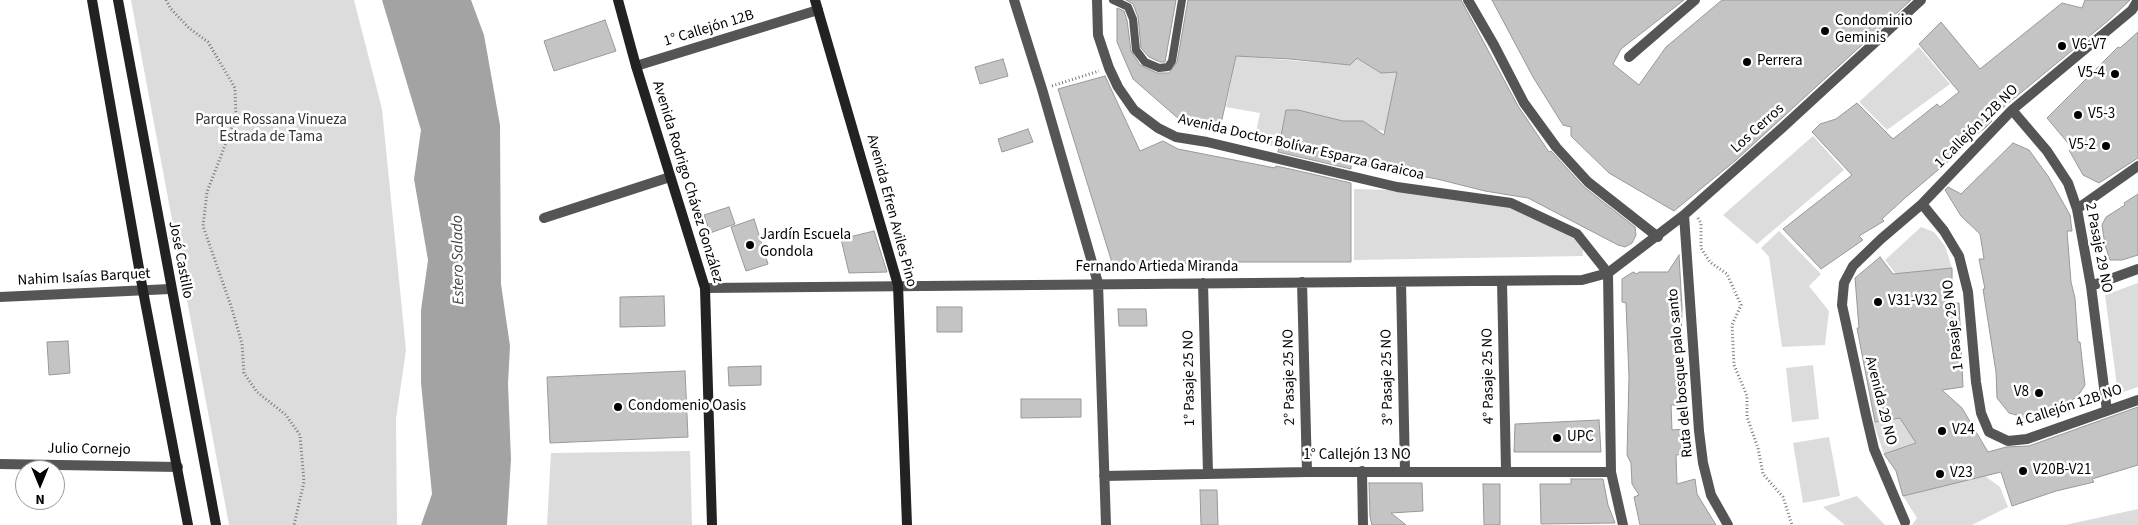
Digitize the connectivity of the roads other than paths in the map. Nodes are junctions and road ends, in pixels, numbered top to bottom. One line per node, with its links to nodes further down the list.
1 (92, 0): 35 (street)
2 (118, 0): 34 (street, José Castillo)
3 (618, 0): 14 (street, Avenida Rodrigo Chávez González)
4 (1014, 0): 30 (street)
5 (1097, 0): 24 (street, Avenida Doctor Bolívar Esparza Garaicoa)
6 (1113, 0): 7 (lane)
7 (1182, 0)
8 (1468, 0): 22 (street)
9 (1695, 0): 13 (street)
10 (1920, 0): 20 (street, Los Cerros)
11 (2138, 0): 15 (street, 1 Callejón 12B NO)
12 (817, 5): 14 (street, 1° Callejón 12B); 31 (street, Avenida Efren Aviles Pino)
13 (1629, 57)
14 (636, 66): 17 (street, Avenida Rodrigo Chávez González)
15 (2012, 110): 18 (street, 1 Callejón 12B NO); 19 (street, 2 Pasaje 29 NO)
16 (2138, 166): 19 (street)
17 (670, 177): 21 (street); 33 (street, Avenida Rodrigo Chávez González)
18 (1922, 204): 29 (street, 1 Callejón 12B NO); 39 (street, 1 Pasaje 29 NO)
19 (2077, 209): 32 (street, 2 Pasaje 29 NO)
20 (1684, 214): 22 (street, Los Cerros); 57 (street, Ruta del bosque palo santo)
21 (544, 218)
22 (1658, 237): 24 (street, Los Cerros)
23 (2138, 269): 32 (street)
24 (1608, 273): 25 (street, Fernando Artieda Miranda); 46 (street)
25 (1502, 281): 27 (street, Fernando Artieda Miranda); 42 (street, 4° Pasaje 25 NO)
26 (1302, 282): 27 (street, Fernando Artieda Miranda); 28 (street, Fernando Artieda Miranda); 45 (street, 2° Pasaje 25 NO)
27 (1401, 282): 44 (street, 3° Pasaje 25 NO)
28 (1203, 283): 30 (street, Fernando Artieda Miranda); 47 (street, 1° Pasaje 25 NO)
29 (1844, 283): 49 (street, Avenida 29 NO)
30 (1098, 284): 31 (street, Fernando Artieda Miranda); 48 (street)
31 (898, 285): 33 (street, Fernando Artieda Miranda); 53 (street, Avenida Efren Aviles Pino)
32 (2091, 286): 38 (street, 2 Pasaje 29 NO)
33 (705, 288): 52 (street, Avenida Rodrigo Chávez González)
34 (170, 289): 35 (street, Nahim Isaías Barquet); 51 (street, José Castillo)
35 (144, 291): 36 (street, Nahim Isaías Barquet); 41 (street)
36 (0, 297)
37 (2138, 400): 38 (street, 4 Callejón 12B NO)
38 (2107, 411): 39 (street, 4 Callejón 12B NO)
39 (2008, 441)
40 (0, 464): 41 (street, Julio Cornejo)
41 (178, 467): 50 (street)
42 (1506, 470): 44 (street, 1° Callejón 13 NO); 46 (street, 1° Callejón 13 NO)
43 (1362, 471): 44 (street, 1° Callejón 13 NO); 45 (street, 1° Callejón 13 NO); 55 (street)
44 (1405, 471)
45 (1307, 472): 47 (street, 1° Callejón 13 NO)
46 (1611, 472): 56 (street)
47 (1208, 473): 48 (street, 1° Callejón 13 NO)
48 (1104, 476): 54 (street)
49 (1905, 522)
50 (188, 525)
51 (216, 525)
52 (712, 525)
53 (907, 525)
54 (1106, 525)
55 (1363, 525)
56 (1623, 525)
57 (1728, 525)

